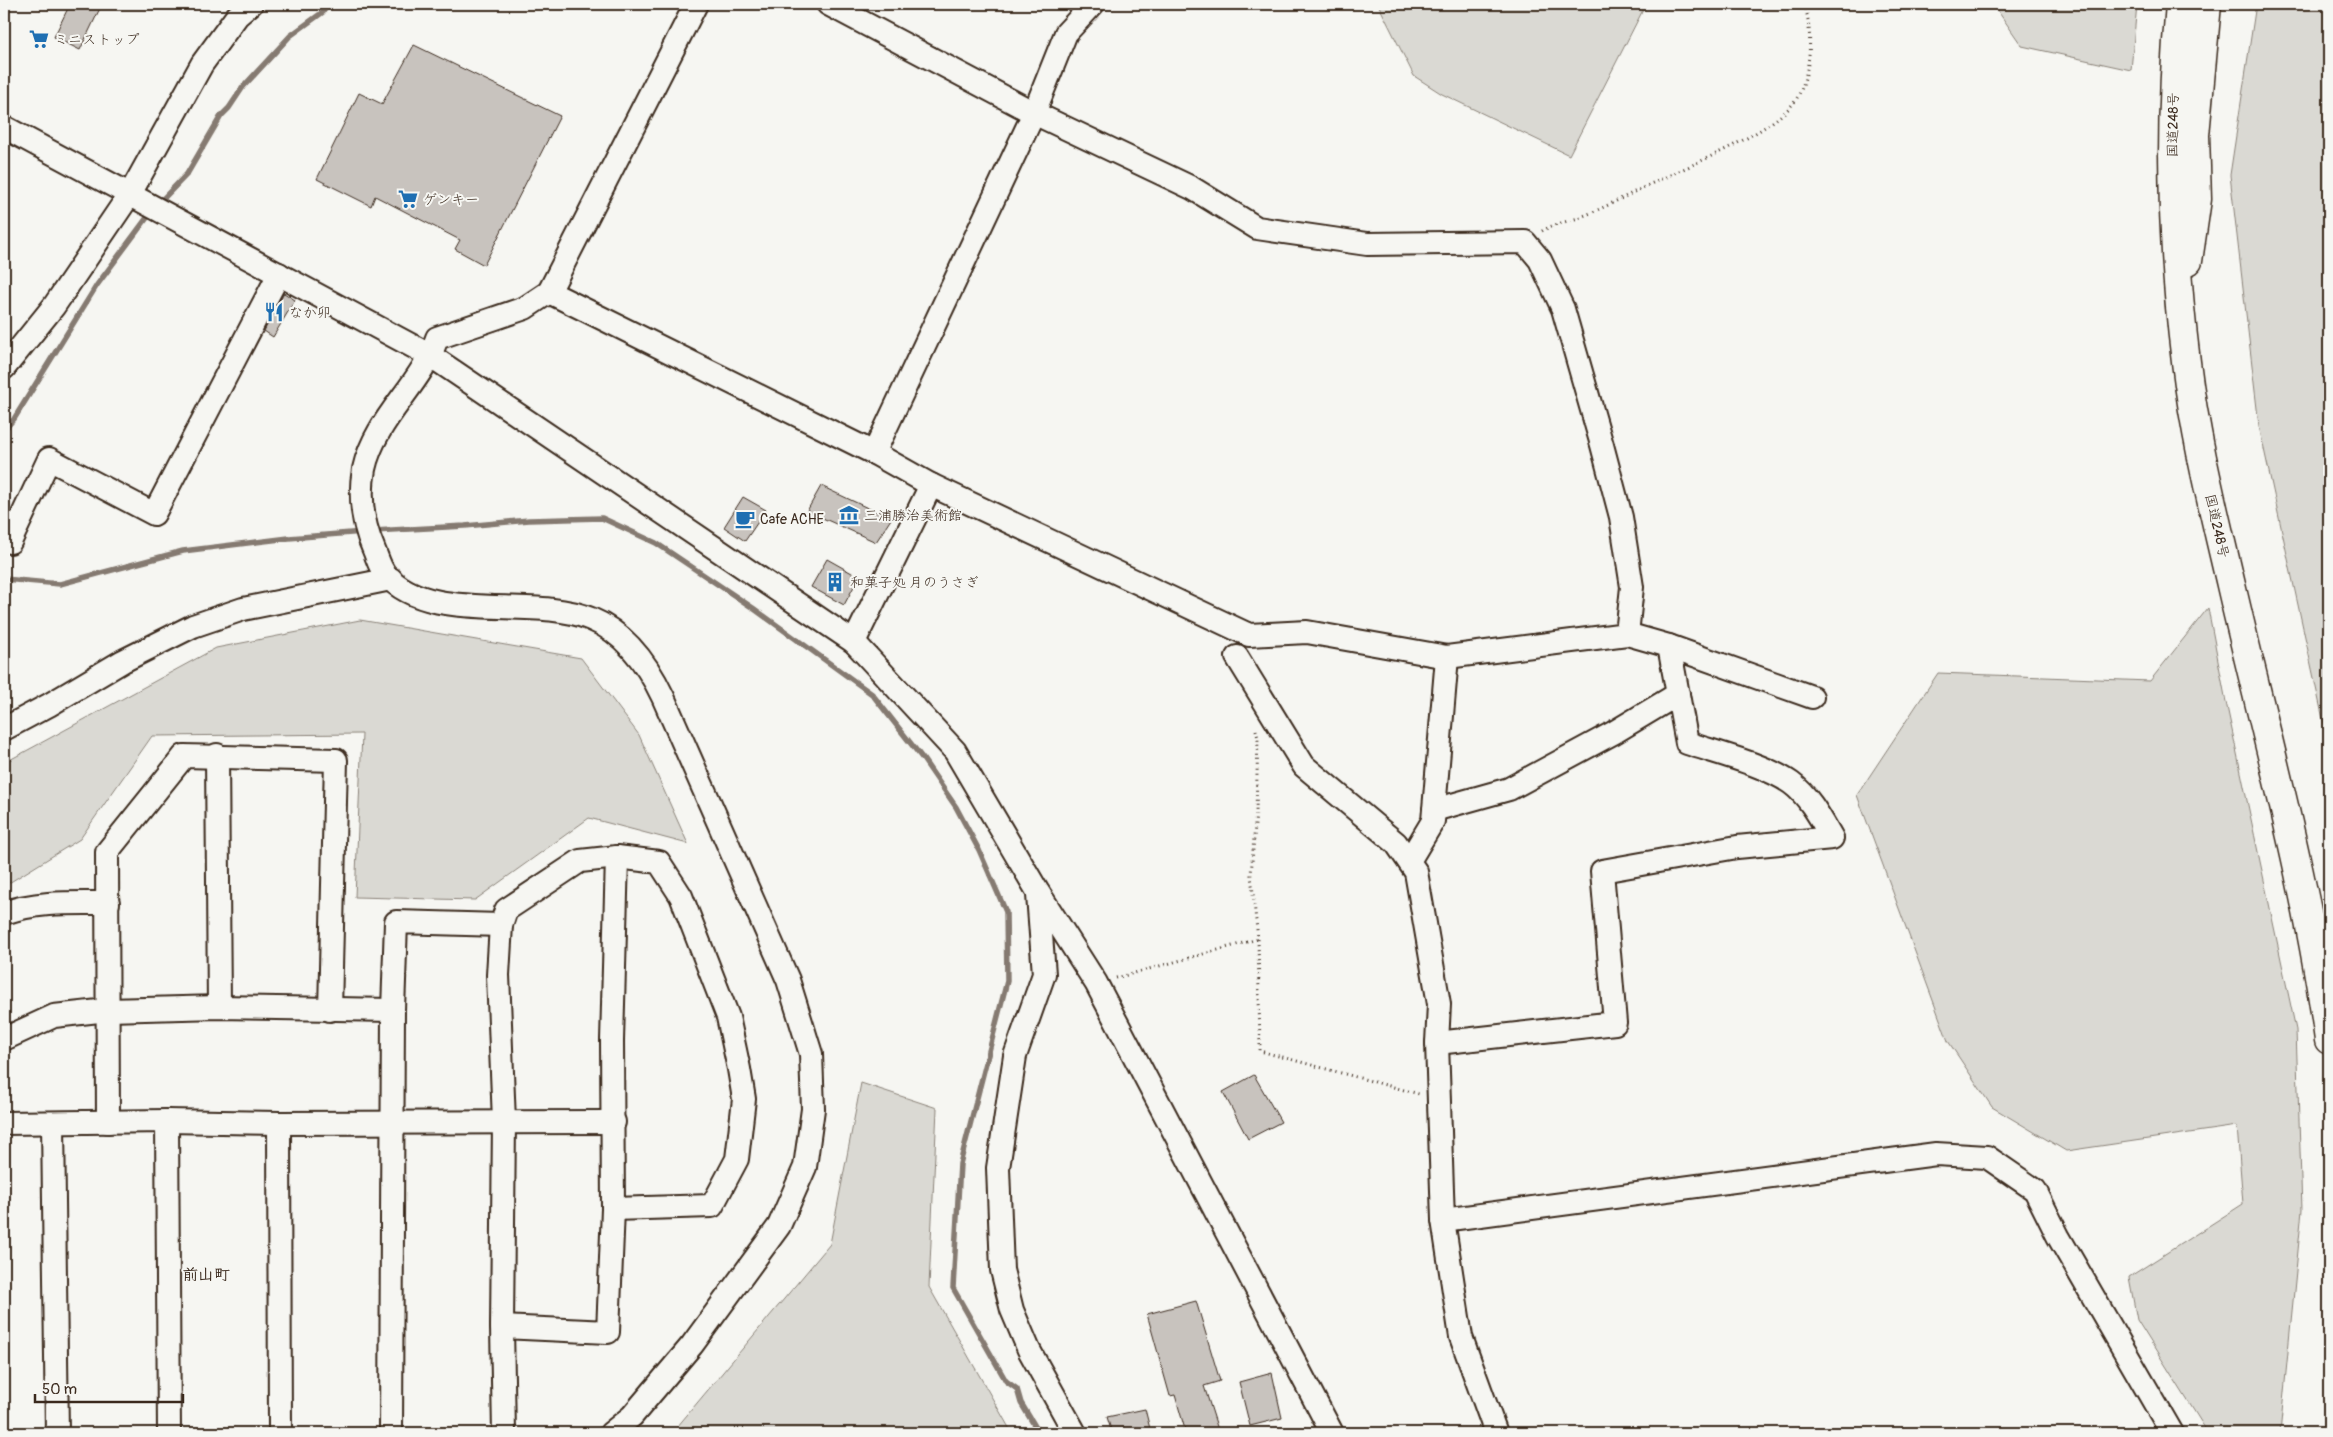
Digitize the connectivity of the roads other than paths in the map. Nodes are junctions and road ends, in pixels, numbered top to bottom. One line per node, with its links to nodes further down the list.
1 (251, 4): 10 (street)
2 (696, 4): 13 (street)
3 (828, 4): 8 (street)
4 (1093, 4): 8 (street)
5 (2180, 4): 42 (highway, 国道248号)
6 (2192, 4): 11 (highway, 国道248号)
7 (2207, 4): 11 (highway)
8 (1034, 113): 16 (street); 20 (street)
9 (4, 127): 10 (street)
10 (130, 194): 12 (street); 15 (street)
11 (2188, 261): 36 (highway, 国道248号)
12 (279, 274): 14 (street); 18 (street)
13 (549, 292): 14 (street); 16 (street)
14 (431, 356): 19 (street); 21 (street)
15 (4, 368)
16 (874, 453): 17 (street)
17 (931, 485): 21 (street); 24 (street)
18 (10, 542)
19 (387, 576): 27 (street); 60 (street)
20 (1627, 634): 22 (street); 24 (street)
21 (854, 642): 32 (street)
22 (1669, 646): 25 (street); 26 (street)
23 (1238, 657): 31 (street)
24 (1447, 657): 29 (street)
25 (1678, 694): 29 (street); 43 (street)
26 (1812, 697)
27 (4, 729)
28 (216, 756): 33 (street); 37 (street); 39 (street)
29 (1434, 810): 31 (street)
30 (617, 857): 35 (street); 48 (street); 52 (street)
31 (1409, 861): 43 (street)
32 (1038, 892): 61 (street); 62 (street)
33 (108, 903): 34 (street); 38 (street)
34 (4, 913)
35 (501, 925): 40 (street); 45 (street)
36 (2329, 962)
37 (219, 1007): 38 (street); 39 (street)
38 (108, 1010): 41 (street); 46 (street)
39 (330, 1010): 40 (street)
40 (393, 1010): 47 (street)
41 (4, 1039)
42 (2329, 1040)
43 (1437, 1043): 53 (street)
44 (167, 1121): 46 (street); 51 (street); 56 (street)
45 (504, 1121): 47 (street); 48 (street); 54 (street)
46 (108, 1122): 50 (street)
47 (392, 1122): 51 (street); 58 (street)
48 (614, 1122): 52 (street)
49 (4, 1123): 50 (street)
50 (53, 1123): 55 (street)
51 (279, 1123): 57 (street)
52 (614, 1209): 54 (street)
53 (1444, 1220): 63 (street); 64 (street)
54 (502, 1327): 59 (street)
55 (57, 1433)
56 (169, 1433)
57 (280, 1433)
58 (390, 1433)
59 (504, 1433)
60 (611, 1433)
61 (1075, 1433)
62 (1332, 1433)
63 (1496, 1433)
64 (2172, 1433)

